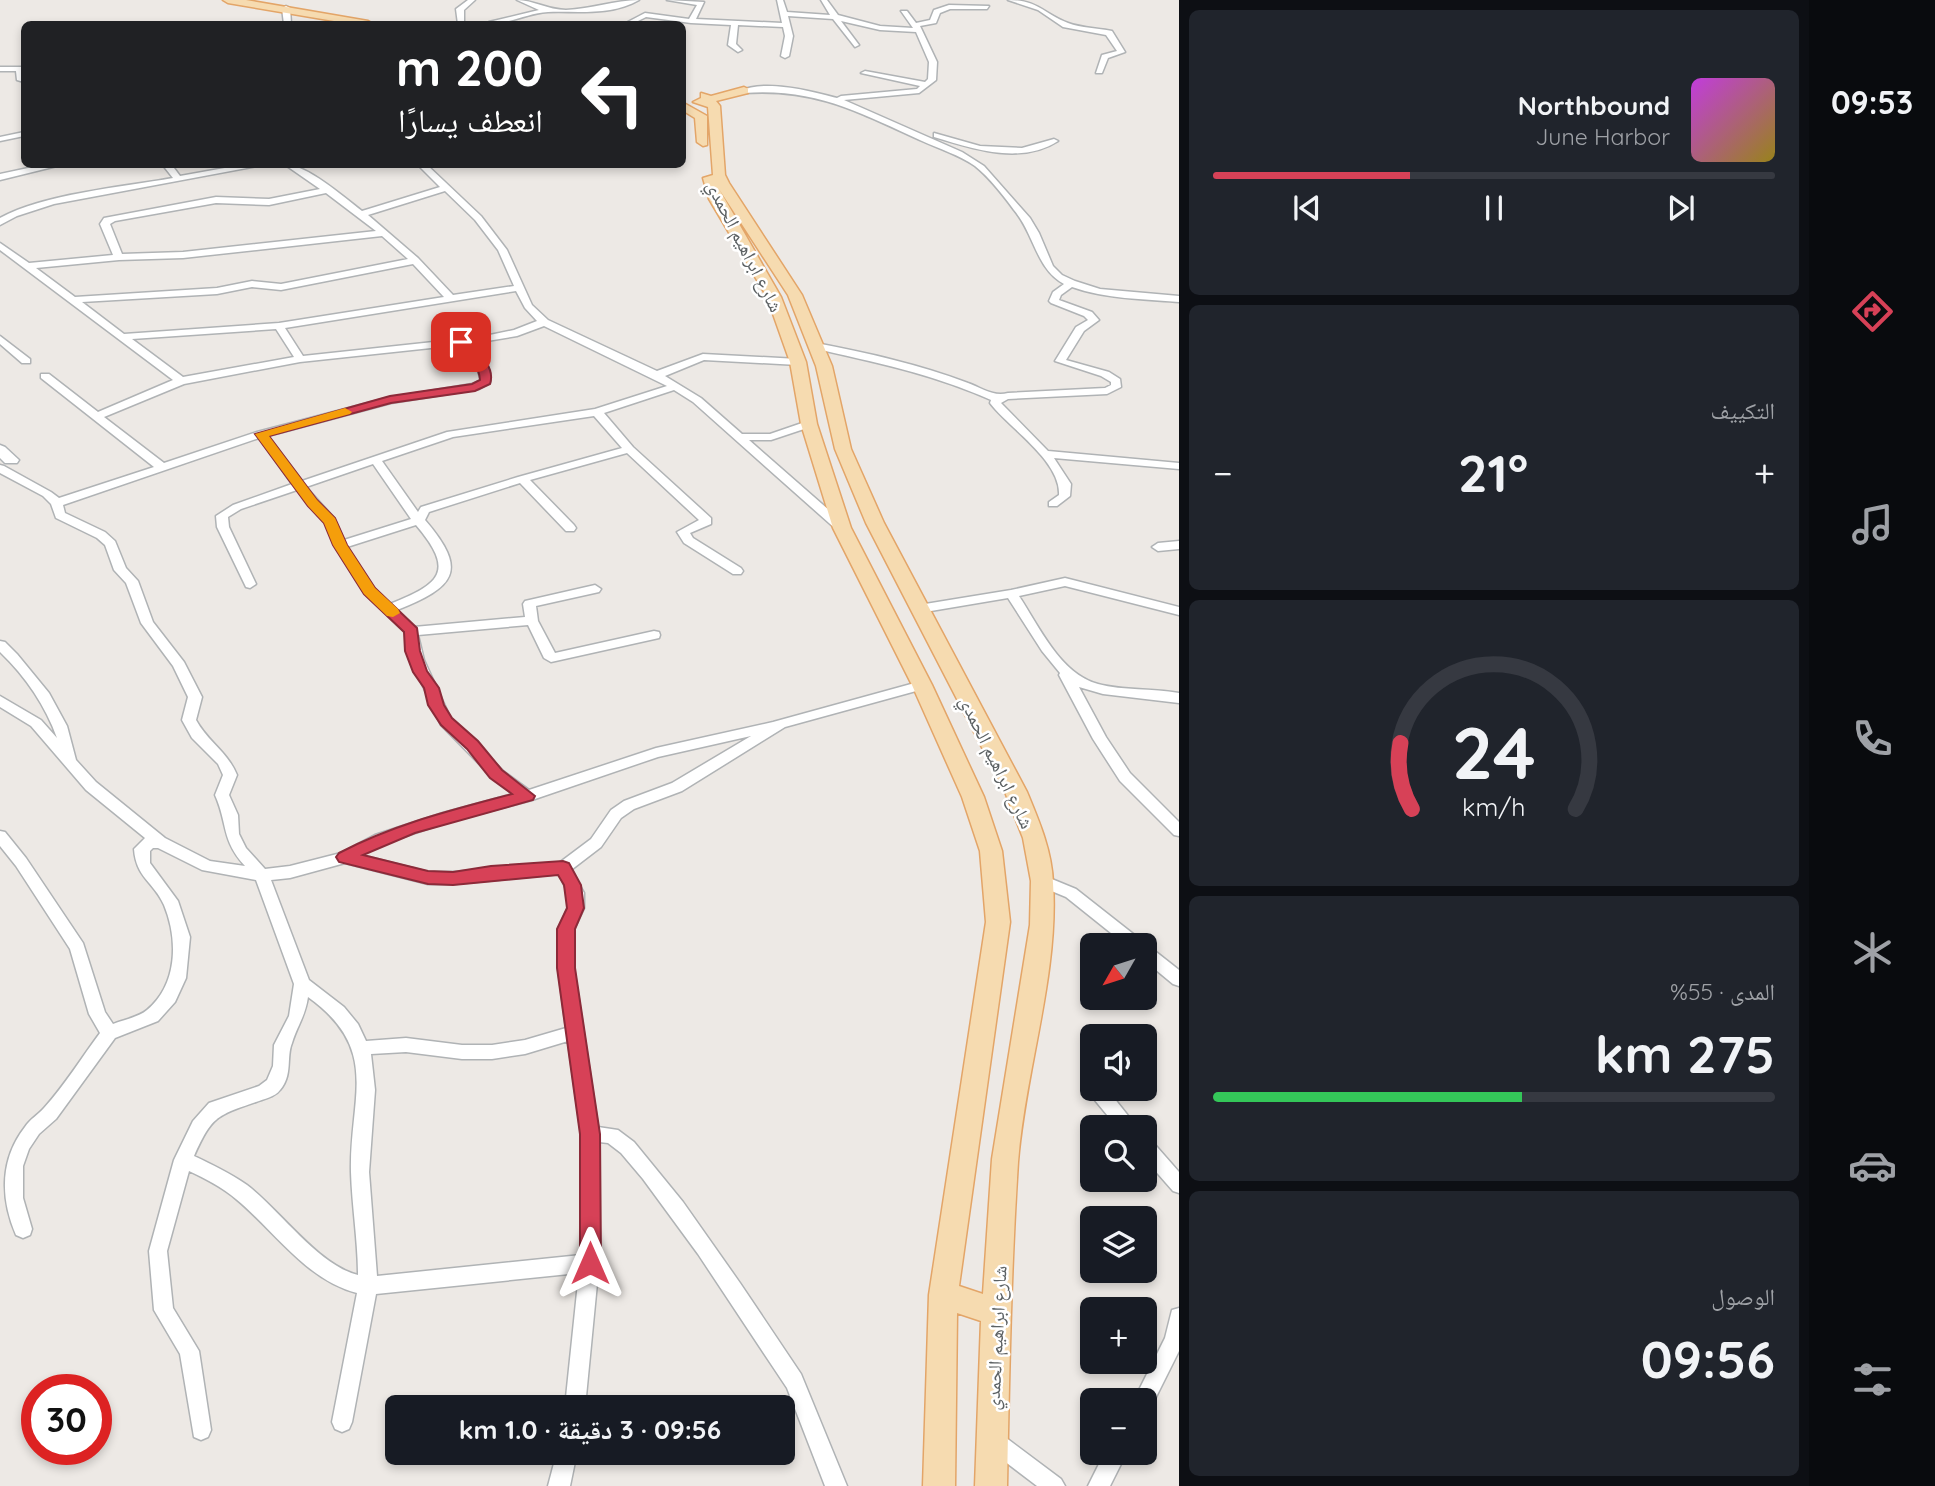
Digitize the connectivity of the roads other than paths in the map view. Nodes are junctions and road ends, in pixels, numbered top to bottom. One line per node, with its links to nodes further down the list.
1 (233, 0): 13 (main road)
2 (250, 0): 13 (main road)
3 (472, 0): 21 (street)
4 (520, 0): 14 (street)
5 (636, 0): 11 (street)
6 (670, 0): 10 (street)
7 (780, 0): 16 (street)
8 (824, 0): 18 (street)
9 (1011, 0): 32 (street)
10 (703, 2): 24 (street)
11 (608, 7): 14 (street); 17 (street)
12 (987, 7): 27 (street)
13 (286, 10): 19 (street); 20 (main road)
14 (547, 10): 22 (street)
15 (904, 13): 27 (street)
16 (785, 14): 18 (street); 26 (street)
17 (645, 15): 23 (street); 24 (street)
18 (835, 17): 27 (street); 28 (street)
19 (288, 21)
20 (354, 21)
21 (461, 21)
22 (504, 21)
23 (634, 21)
24 (691, 21): 25 (street)
25 (736, 22): 26 (street); 29 (street)
26 (787, 25): 30 (street)
27 (917, 27): 35 (street)
28 (855, 45)
29 (738, 50)
30 (785, 56)
31 (0, 69): 33 (street)
32 (1099, 71)
33 (21, 73)
34 (865, 73): 35 (street)
35 (926, 85): 37 (street)
36 (744, 91): 37 (street); 38 (main road); 38 (main road)
37 (836, 98): 40 (street)
38 (714, 99): 39 (main road); 45 (main road, شارع ابراهيم الحمدي)
39 (686, 102)
40 (849, 103): 44 (street); 63 (street)
41 (686, 106): 45 (main road, شارع ابراهيم الحمدي)
42 (21, 135): 43 (street)
43 (0, 139)
44 (1055, 141)
45 (711, 155): 55 (main road, شارع ابراهيم الحمدي)
46 (42, 168): 51 (street)
47 (169, 168): 52 (street)
48 (241, 168): 52 (street)
49 (294, 168): 54 (street)
50 (425, 168): 53 (street)
51 (0, 177)
52 (178, 179): 57 (street)
53 (446, 188): 56 (street); 64 (street)
54 (329, 190): 56 (street); 60 (street)
55 (725, 199): 73 (main road, شارع ابراهيم الحمدي); 76 (main road, شارع ابراهيم الحمدي)
56 (362, 214): 58 (street)
57 (0, 222)
58 (385, 233): 60 (street); 61 (street)
59 (0, 246): 62 (street)
60 (119, 257): 62 (street)
61 (415, 261): 65 (street); 67 (street)
62 (29, 265): 67 (street)
63 (1071, 283): 66 (street); 83 (street)
64 (518, 288): 65 (street); 68 (street)
65 (450, 299): 69 (street)
66 (1179, 299)
67 (74, 300): 70 (street)
68 (544, 322): 72 (street); 77 (street)
69 (279, 326): 70 (street); 74 (street)
70 (121, 337): 79 (street)
71 (0, 339): 75 (street)
72 (461, 342): 74 (street); 87 (street)
73 (816, 346): 82 (main road, شارع ابراهيم الحمدي); 83 (street)
74 (300, 359): 79 (street)
75 (26, 361)
76 (798, 362): 77 (street); 81 (main road, شارع ابراهيم الحمدي)
77 (657, 375): 80 (street)
78 (45, 376): 85 (street)
79 (181, 381): 85 (street)
80 (676, 386): 84 (street); 88 (street)
81 (802, 386): 82 (main road); 86 (main road, شارع ابراهيم الحمدي)
82 (830, 386): 110 (main road, شارع ابراهيم الحمدي)
83 (997, 399): 90 (street)
84 (597, 412): 89 (street); 91 (street)
85 (97, 416): 93 (street)
86 (809, 424): 88 (street); 101 (main road, شارع ابراهيم الحمدي)
87 (261, 434): 93 (street); 96 (street)
88 (739, 437): 101 (street)
89 (629, 449): 95 (street); 105 (street)
90 (1048, 454): 94 (street); 98 (street)
91 (376, 459): 96 (street); 99 (street)
92 (2, 462): 97 (street)
93 (160, 466): 97 (street)
94 (1179, 466)
95 (522, 478): 99 (street); 100 (street)
96 (300, 485): 102 (street); 106 (street)
97 (57, 503): 128 (street)
98 (1054, 504)
99 (418, 521): 102 (street); 109 (street)
100 (570, 528)
101 (842, 528): 117 (main road, شارع ابراهيم الحمدي)
102 (340, 545): 109 (street)
103 (1179, 545): 104 (street)
104 (1158, 547)
105 (737, 571)
106 (250, 583)
107 (595, 589): 112 (street)
108 (1011, 594): 110 (street); 111 (street); 116 (street)
109 (389, 609): 113 (street)
110 (919, 609): 129 (main road, شارع ابراهيم الحمدي)
111 (1179, 611)
112 (532, 621): 113 (street); 114 (street)
113 (411, 631): 122 (street)
114 (654, 635)
115 (0, 645): 121 (street)
116 (1065, 673): 118 (street); 123 (street)
117 (922, 685): 120 (street); 146 (main road, شارع ابراهيم الحمدي)
118 (1179, 698)
119 (0, 701): 121 (street)
120 (780, 724): 122 (street); 127 (street)
121 (70, 759): 125 (street)
122 (527, 796): 126 (street)
123 (1179, 831)
124 (0, 836): 135 (street)
125 (160, 842): 128 (street); 135 (street)
126 (345, 857): 127 (street); 128 (street)
127 (563, 868): 134 (street)
128 (262, 875): 133 (street)
129 (1042, 881): 130 (street); 147 (main road, شارع ابراهيم الحمدي)
130 (1122, 933)
131 (1157, 961): 132 (street)
132 (1179, 979)
133 (302, 984): 136 (street); 140 (street)
134 (575, 1032): 136 (street); 139 (street)
135 (109, 1033): 143 (street)
136 (361, 1048): 145 (street)
137 (1106, 1101): 138 (street)
138 (1118, 1115)
139 (590, 1134): 144 (street); 158 (street)
140 (183, 1160): 145 (street); 153 (street)
141 (1157, 1160): 142 (street)
142 (1179, 1185)
143 (23, 1228)
144 (590, 1263): 145 (street); 151 (street)
145 (367, 1286): 152 (street)
146 (943, 1295): 147 (main road); 159 (main road, شارع ابراهيم الحمدي)
147 (996, 1312): 154 (main road, شارع ابراهيم الحمدي)
148 (1179, 1317): 149 (street)
149 (1177, 1341): 150 (street)
150 (1151, 1388)
151 (576, 1395)
152 (342, 1422)
153 (201, 1430)
154 (991, 1438): 160 (main road, شارع ابراهيم الحمدي); 161 (street)
155 (564, 1465): 157 (street)
156 (1110, 1465): 162 (street)
157 (559, 1486)
158 (836, 1486)
159 (939, 1486)
160 (991, 1486)
161 (1054, 1486)
162 (1099, 1486)

